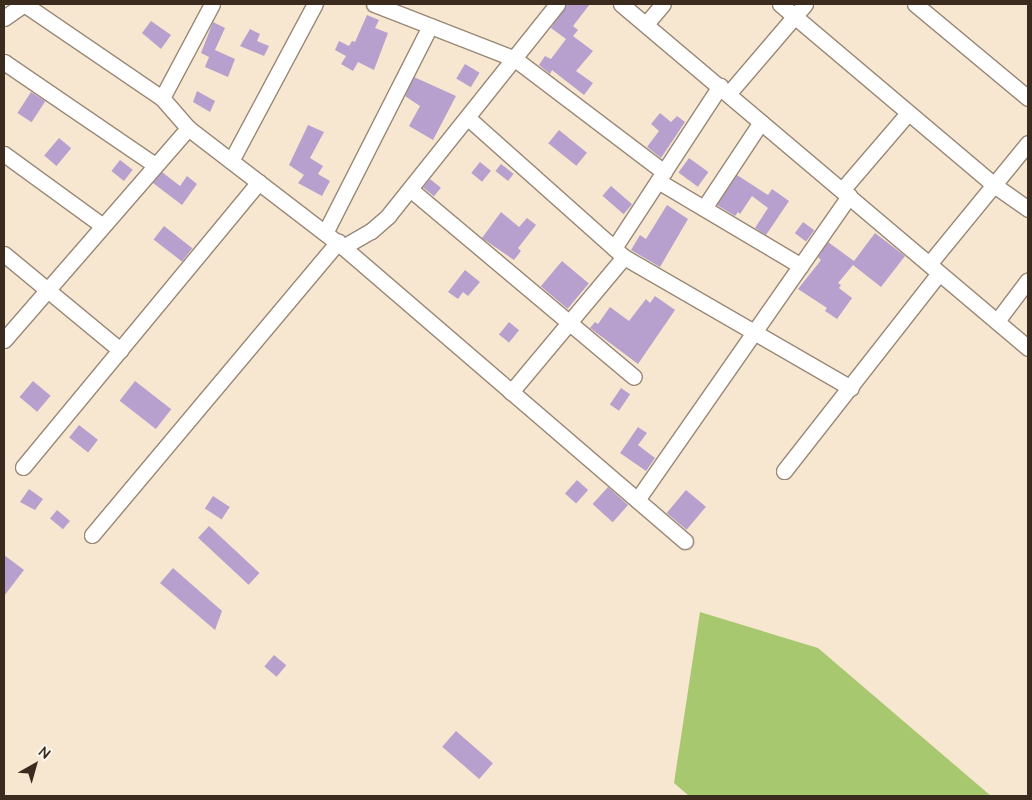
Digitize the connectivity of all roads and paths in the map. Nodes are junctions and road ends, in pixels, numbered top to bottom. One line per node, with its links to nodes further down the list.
1 (24, 4): 12 (street); 18 (street)
2 (316, 4): 26 (street)
3 (374, 4): 14 (street)
4 (556, 4): 15 (street)
5 (621, 4): 13 (street)
6 (663, 4): 13 (street)
7 (780, 4): 11 (street)
8 (805, 4): 11 (street)
9 (915, 4): 19 (street)
10 (208, 5): 18 (street)
11 (795, 16): 17 (street); 20 (street)
12 (4, 18)
13 (646, 24): 17 (street)
14 (430, 26): 15 (street); 36 (street)
15 (515, 59): 21 (street); 28 (street)
16 (4, 62): 27 (street)
17 (724, 90): 22 (street); 28 (street)
18 (162, 98): 23 (street)
19 (1028, 98)
20 (908, 113): 30 (street); 32 (street)
21 (468, 118): 31 (street); 38 (street)
22 (761, 122): 32 (street); 33 (street)
23 (188, 128): 26 (street); 27 (street)
24 (1028, 143): 30 (street)
25 (4, 154): 35 (street)
26 (231, 161): 29 (street)
27 (155, 165): 35 (street)
28 (661, 176): 33 (street); 38 (street)
29 (259, 182): 36 (street); 49 (street)
30 (994, 184): 34 (street); 41 (street)
31 (410, 189): 37 (street); 45 (street)
32 (846, 193): 40 (street); 41 (street)
33 (704, 208): 40 (street)
34 (1028, 209)
35 (103, 226): 43 (street)
36 (325, 233): 37 (street)
37 (340, 245): 52 (street); 56 (street)
38 (619, 253): 45 (street); 46 (street)
39 (4, 254): 43 (street)
40 (801, 266): 46 (street)
41 (934, 269): 44 (street); 51 (street)
42 (1028, 280): 44 (street)
43 (47, 290): 47 (street); 49 (street)
44 (997, 321): 48 (street)
45 (569, 322): 50 (street); 52 (street)
46 (754, 332): 51 (street); 55 (street)
47 (4, 340)
48 (1028, 348)
49 (120, 350): 53 (street)
50 (634, 377)
51 (851, 388): 54 (street)
52 (511, 392): 55 (street)
53 (23, 467)
54 (784, 471)
55 (637, 500): 57 (street)
56 (92, 535)
57 (685, 541)

